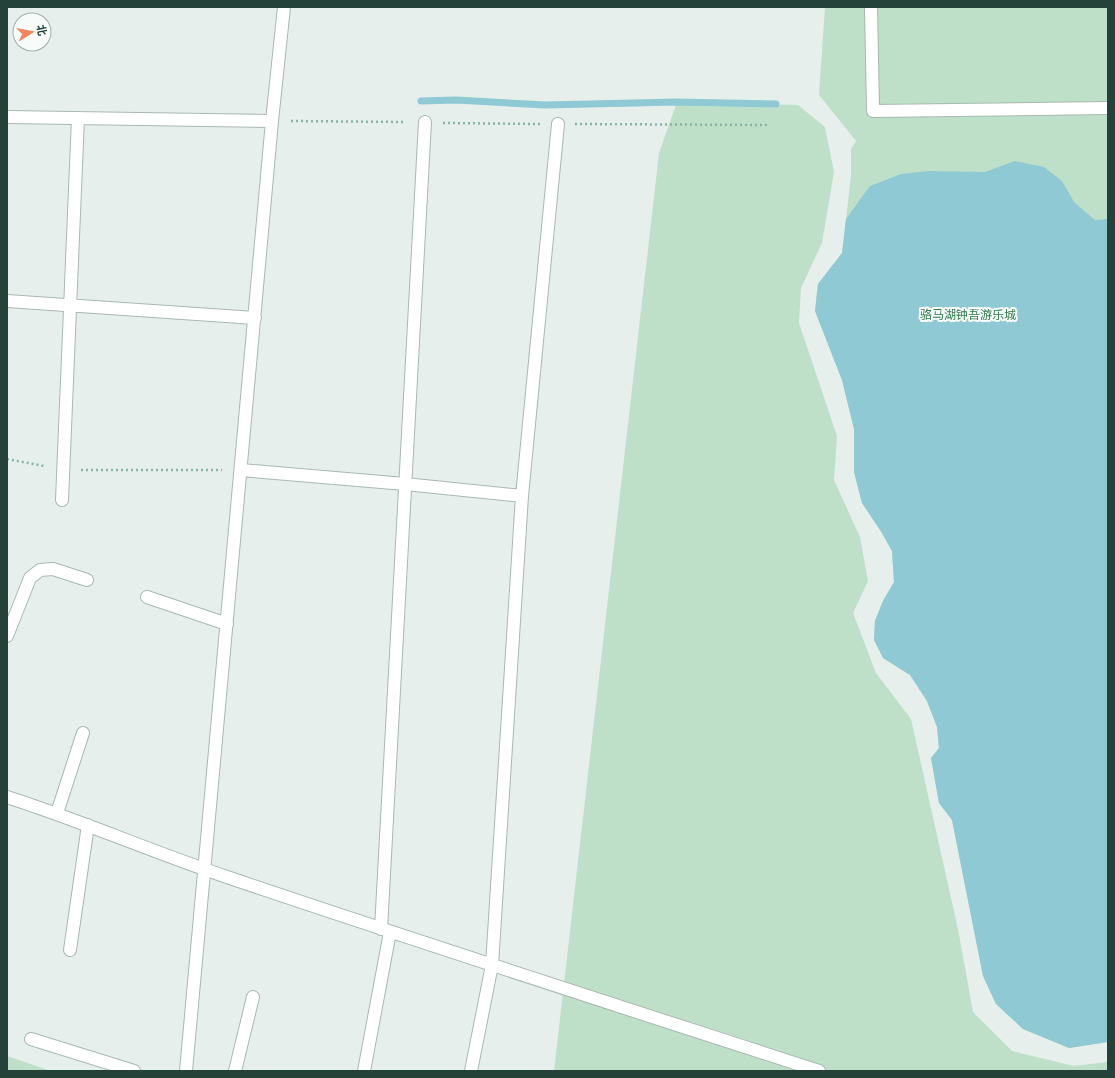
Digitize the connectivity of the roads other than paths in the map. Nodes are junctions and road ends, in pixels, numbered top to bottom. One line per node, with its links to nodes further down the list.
1 (284, 7): 6 (street)
2 (871, 7): 3 (street)
3 (1108, 108)
4 (7, 117): 5 (street)
5 (78, 118): 6 (street); 10 (street)
6 (272, 121): 11 (street)
7 (425, 122): 13 (street)
8 (558, 124): 14 (street)
9 (7, 301): 10 (street)
10 (70, 306): 11 (street); 15 (street)
11 (255, 318): 12 (street)
12 (241, 470): 13 (street); 18 (street)
13 (405, 484): 14 (street); 25 (street)
14 (522, 496): 27 (street)
15 (62, 500)
16 (87, 580): 19 (street)
17 (147, 597): 18 (street)
18 (227, 624): 24 (street)
19 (7, 636)
20 (83, 733): 22 (street)
21 (7, 797): 22 (street)
22 (57, 814): 23 (street)
23 (88, 826): 24 (street); 26 (street)
24 (205, 870): 25 (street); 31 (street)
25 (385, 931): 27 (street); 33 (street)
26 (70, 950)
27 (492, 965): 34 (street); 35 (street)
28 (253, 997): 32 (street)
29 (31, 1039): 30 (street)
30 (134, 1071)
31 (186, 1071)
32 (235, 1071)
33 (364, 1071)
34 (471, 1071)
35 (819, 1071)

